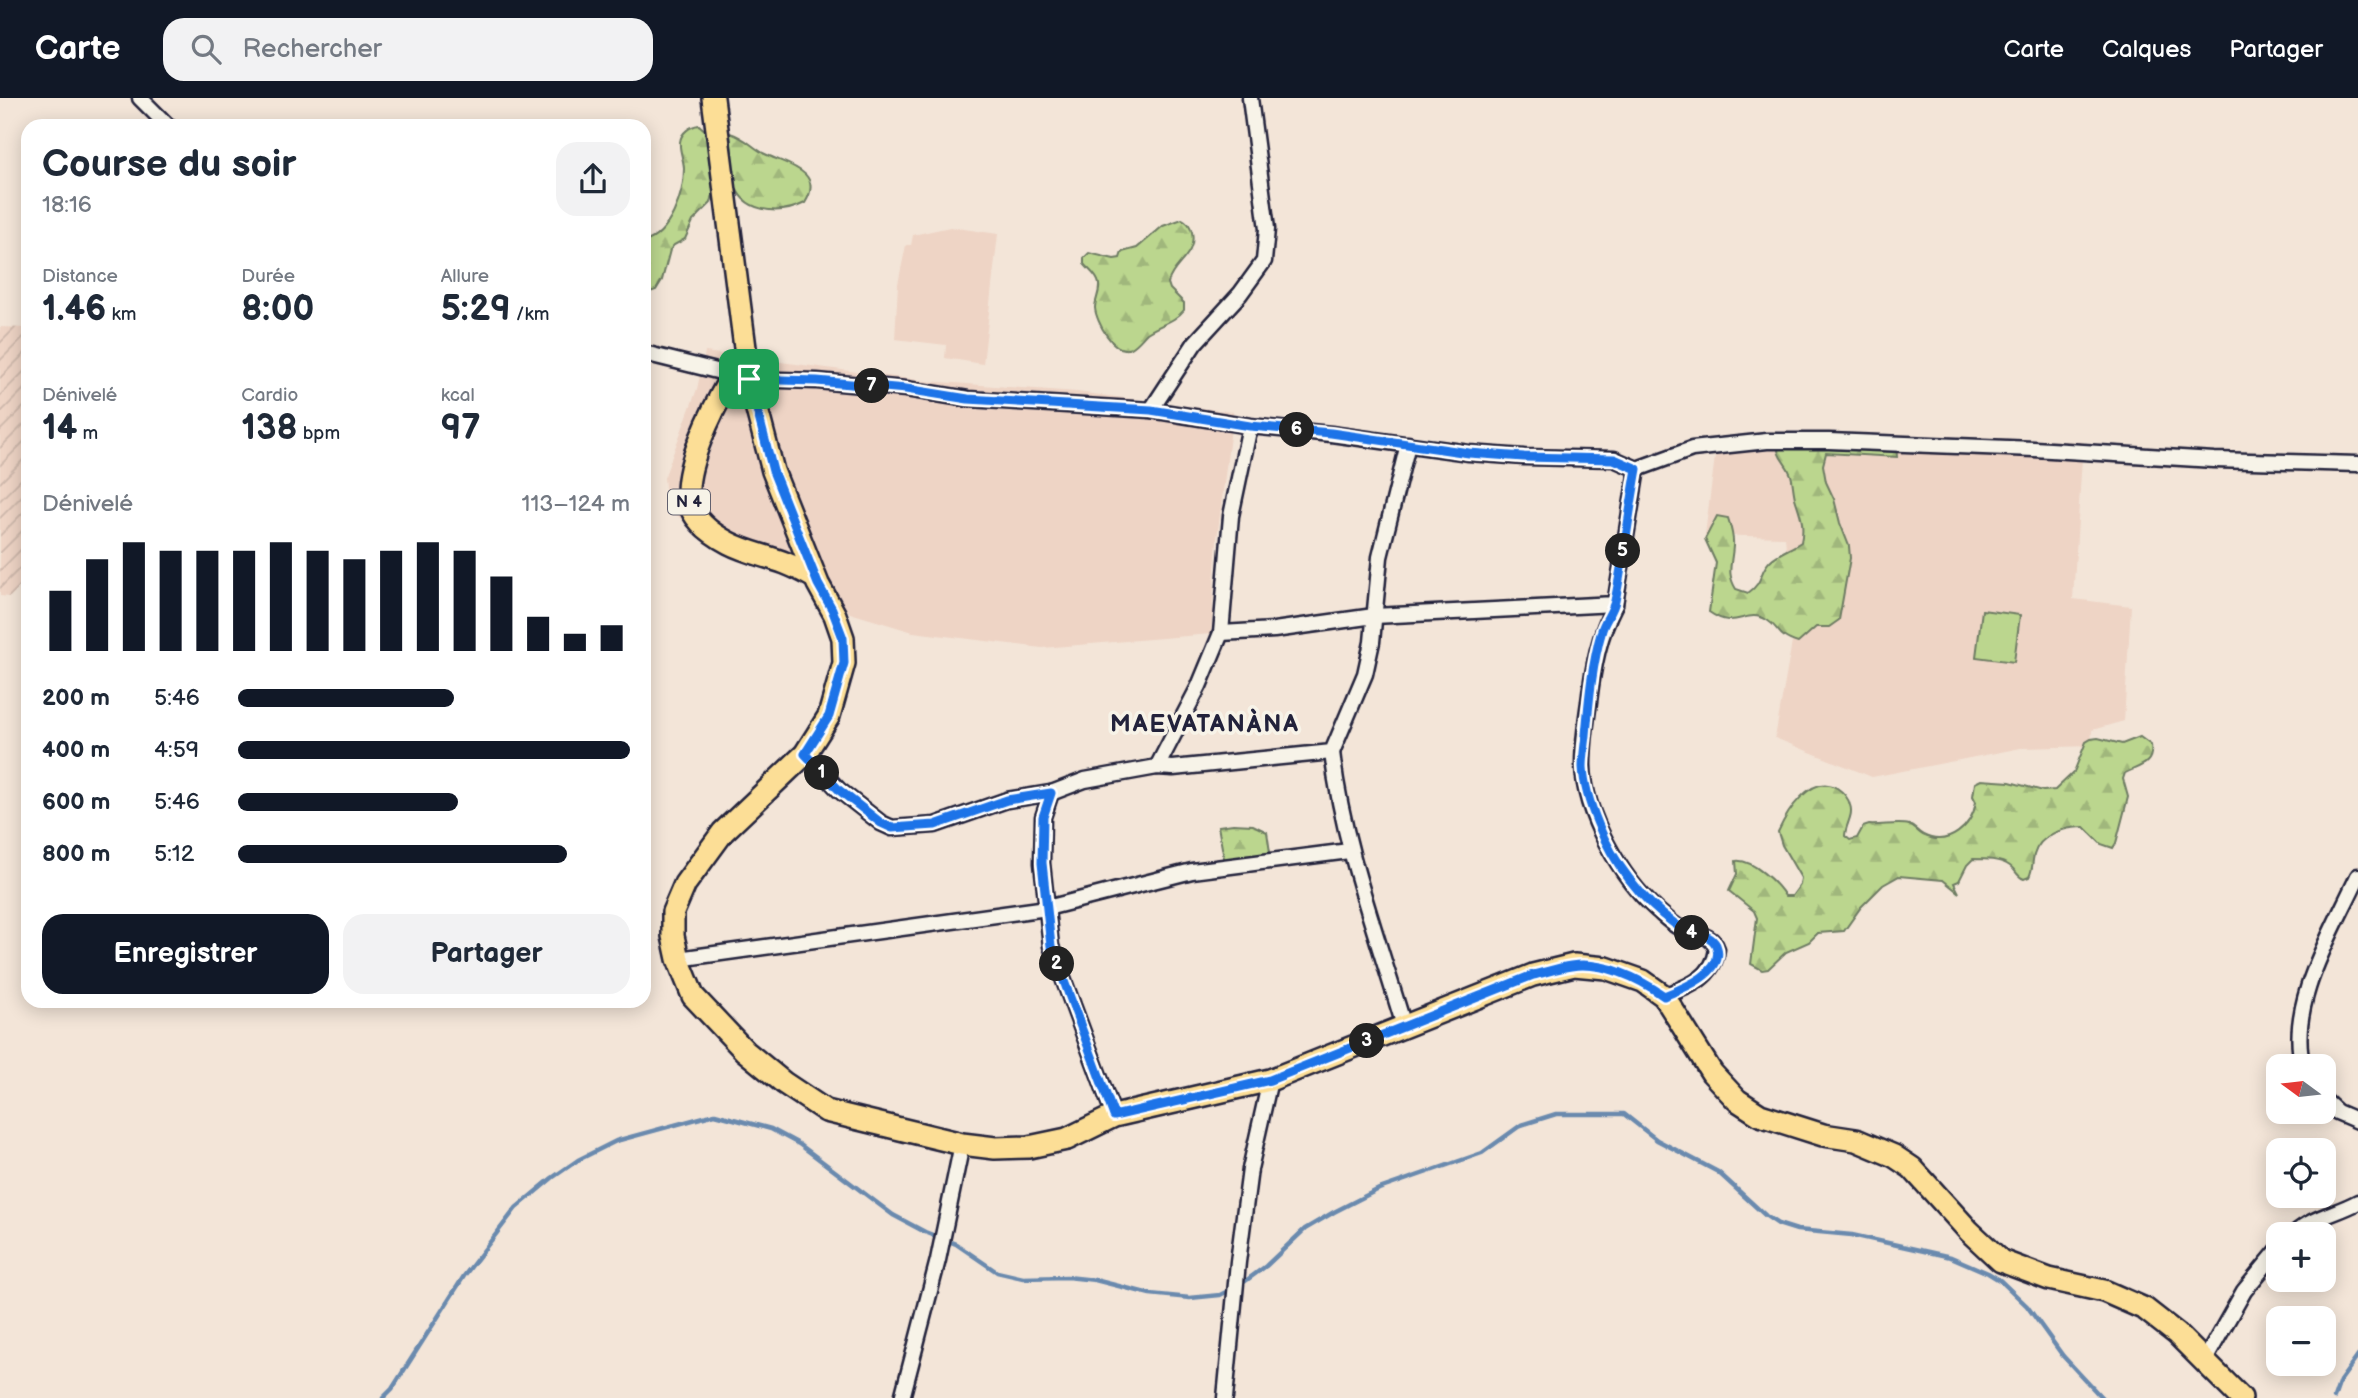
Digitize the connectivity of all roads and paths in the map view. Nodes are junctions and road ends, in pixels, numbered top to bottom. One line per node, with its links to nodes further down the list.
1 (140, 98): 4 (street)
2 (713, 98): 6 (main road)
3 (1250, 98): 7 (street)
4 (161, 119)
5 (651, 355): 6 (street)
6 (749, 379): 7 (street); 12 (main road); 12 (main road, N 4)
7 (1151, 410): 8 (street)
8 (1250, 426): 9 (street); 15 (street)
9 (1408, 444): 11 (street); 14 (street)
10 (2358, 464): 11 (street)
11 (1637, 469): 13 (street)
12 (814, 577): 17 (main road)
13 (1615, 604): 14 (street); 24 (street)
14 (1374, 616): 15 (street); 16 (street)
15 (1221, 633): 18 (street)
16 (1332, 752): 18 (street); 20 (street)
17 (805, 754): 19 (street); 23 (main road)
18 (1157, 767): 19 (street)
19 (1051, 793): 22 (street)
20 (1349, 851): 22 (street); 25 (street)
21 (2358, 876): 26 (street)
22 (1047, 908): 23 (street); 29 (street)
23 (678, 959): 31 (main road)
24 (1664, 996): 25 (main road); 35 (main road)
25 (1404, 1026): 27 (main road)
26 (2301, 1054)
27 (1270, 1080): 29 (main road); 37 (street)
28 (2336, 1111): 30 (street)
29 (1114, 1116): 31 (main road)
30 (2358, 1121)
31 (962, 1144): 36 (street)
32 (2358, 1202): 33 (street)
33 (2311, 1222)
34 (2266, 1264): 35 (street)
35 (2205, 1360): 38 (main road)
36 (902, 1398)
37 (1225, 1398)
38 (2241, 1398)

